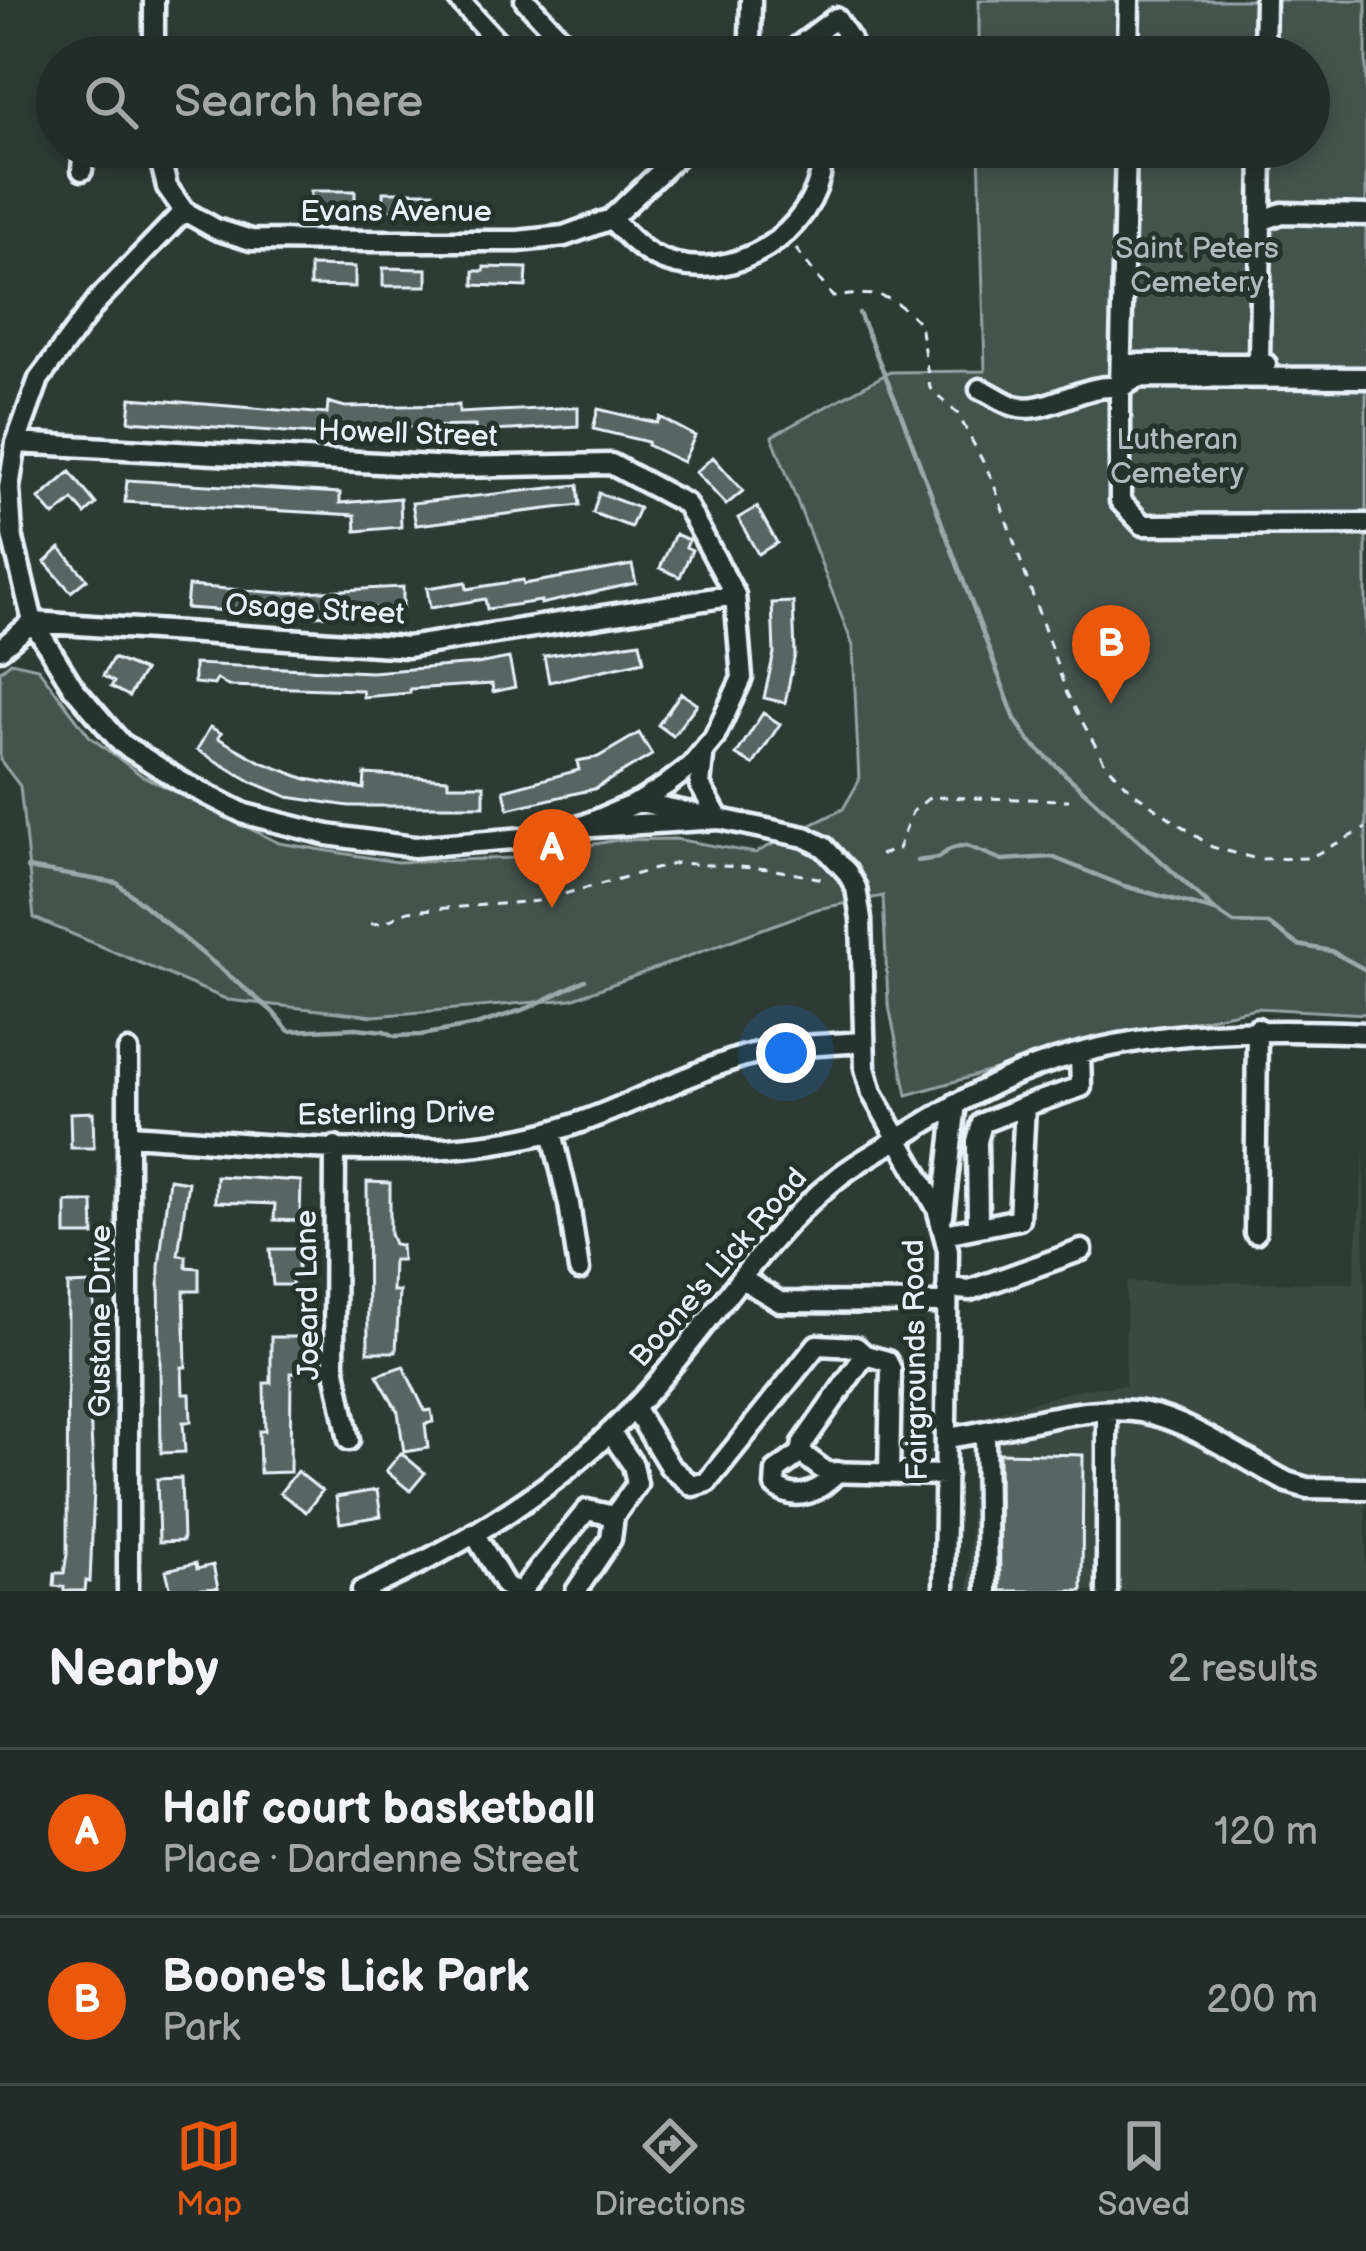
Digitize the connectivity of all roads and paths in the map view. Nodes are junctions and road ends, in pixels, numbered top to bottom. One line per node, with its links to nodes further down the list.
1 (154, 0): 7 (street)
2 (459, 0): 8 (street)
3 (525, 0): 9 (street)
4 (751, 0): 10 (street)
5 (1129, 0): 13 (street)
6 (1265, 0): 14 (street)
7 (154, 36)
8 (492, 36)
9 (558, 36)
10 (750, 36)
11 (812, 36): 12 (street)
12 (848, 36)
13 (1128, 36)
14 (1264, 36)
15 (162, 168): 20 (street)
16 (658, 168): 22 (street)
17 (820, 168): 24 (street)
18 (1126, 168): 25 (street)
19 (1262, 168): 23 (street)
20 (184, 211): 22 (street, Evans Avenue); 30 (street)
21 (1366, 215): 23 (street)
22 (611, 219): 24 (street)
23 (1261, 221): 26 (street)
24 (784, 233): 40 (path)
25 (1121, 364): 26 (street); 29 (street)
26 (1262, 371): 27 (street); 29 (street)
27 (1366, 378)
28 (980, 388): 29 (street)
29 (1120, 388): 31 (street)
30 (16, 443): 32 (street, Howell Street); 33 (street)
31 (1366, 524)
32 (735, 595): 33 (street, Osage Street); 35 (street)
33 (33, 622): 34 (street); 39 (street)
34 (0, 649)
35 (706, 746): 37 (street); 38 (street)
36 (1069, 800): 41 (path)
37 (639, 802): 38 (street, Fairgrounds Road); 39 (street)
38 (719, 819): 39 (street); 46 (street, Fairgrounds Road)
39 (574, 828)
40 (1366, 828)
41 (880, 855)
42 (830, 880): 43 (path)
43 (371, 924)
44 (1257, 1028): 45 (street, Boone's Lick Road); 48 (street, Boone's Lick Road); 57 (street)
45 (1366, 1033)
46 (862, 1042): 51 (street, Esterling Drive); 53 (street, Fairgrounds Road)
47 (128, 1051): 52 (street, Gustane Drive)
48 (1081, 1055): 49 (street, Boone's Lick Road); 50 (street)
49 (956, 1103): 53 (street, Boone's Lick Road); 55 (street)
50 (1025, 1106): 56 (street); 56 (street)
51 (552, 1132): 54 (street, Esterling Drive); 59 (street)
52 (131, 1135): 54 (street, Esterling Drive); 77 (street, Gustane Drive)
53 (899, 1139): 55 (street, Fairgrounds Road); 60 (street, Boone's Lick Road)
54 (335, 1148): 68 (street, Joeard Lane)
55 (944, 1227): 56 (street); 61 (street, Fairgrounds Road)
56 (978, 1228)
57 (1255, 1233)
58 (1082, 1250): 61 (street)
59 (578, 1270)
60 (742, 1279): 61 (street); 63 (street, Boone's Lick Road)
61 (947, 1296): 67 (street, Fairgrounds Road)
62 (866, 1355): 63 (street); 69 (street); 71 (street)
63 (634, 1408): 65 (street, Boone's Lick Road)
64 (1107, 1412): 66 (street); 73 (street); 82 (street)
65 (610, 1432): 74 (street); 75 (street, Boone's Lick Road)
66 (985, 1433): 67 (street); 81 (street)
67 (946, 1438): 72 (street, Fairgrounds Road)
68 (349, 1440)
69 (801, 1453): 70 (street); 70 (street)
70 (837, 1472): 71 (street)
71 (889, 1474): 72 (street)
72 (946, 1475): 80 (street, Fairgrounds Road)
73 (1366, 1489)
74 (614, 1516): 76 (street); 79 (street)
75 (474, 1533): 76 (street); 78 (street, Boone's Lick Road)
76 (510, 1589)
77 (128, 1591)
78 (362, 1591)
79 (576, 1591)
80 (944, 1591)
81 (987, 1591)
82 (1107, 1591)

